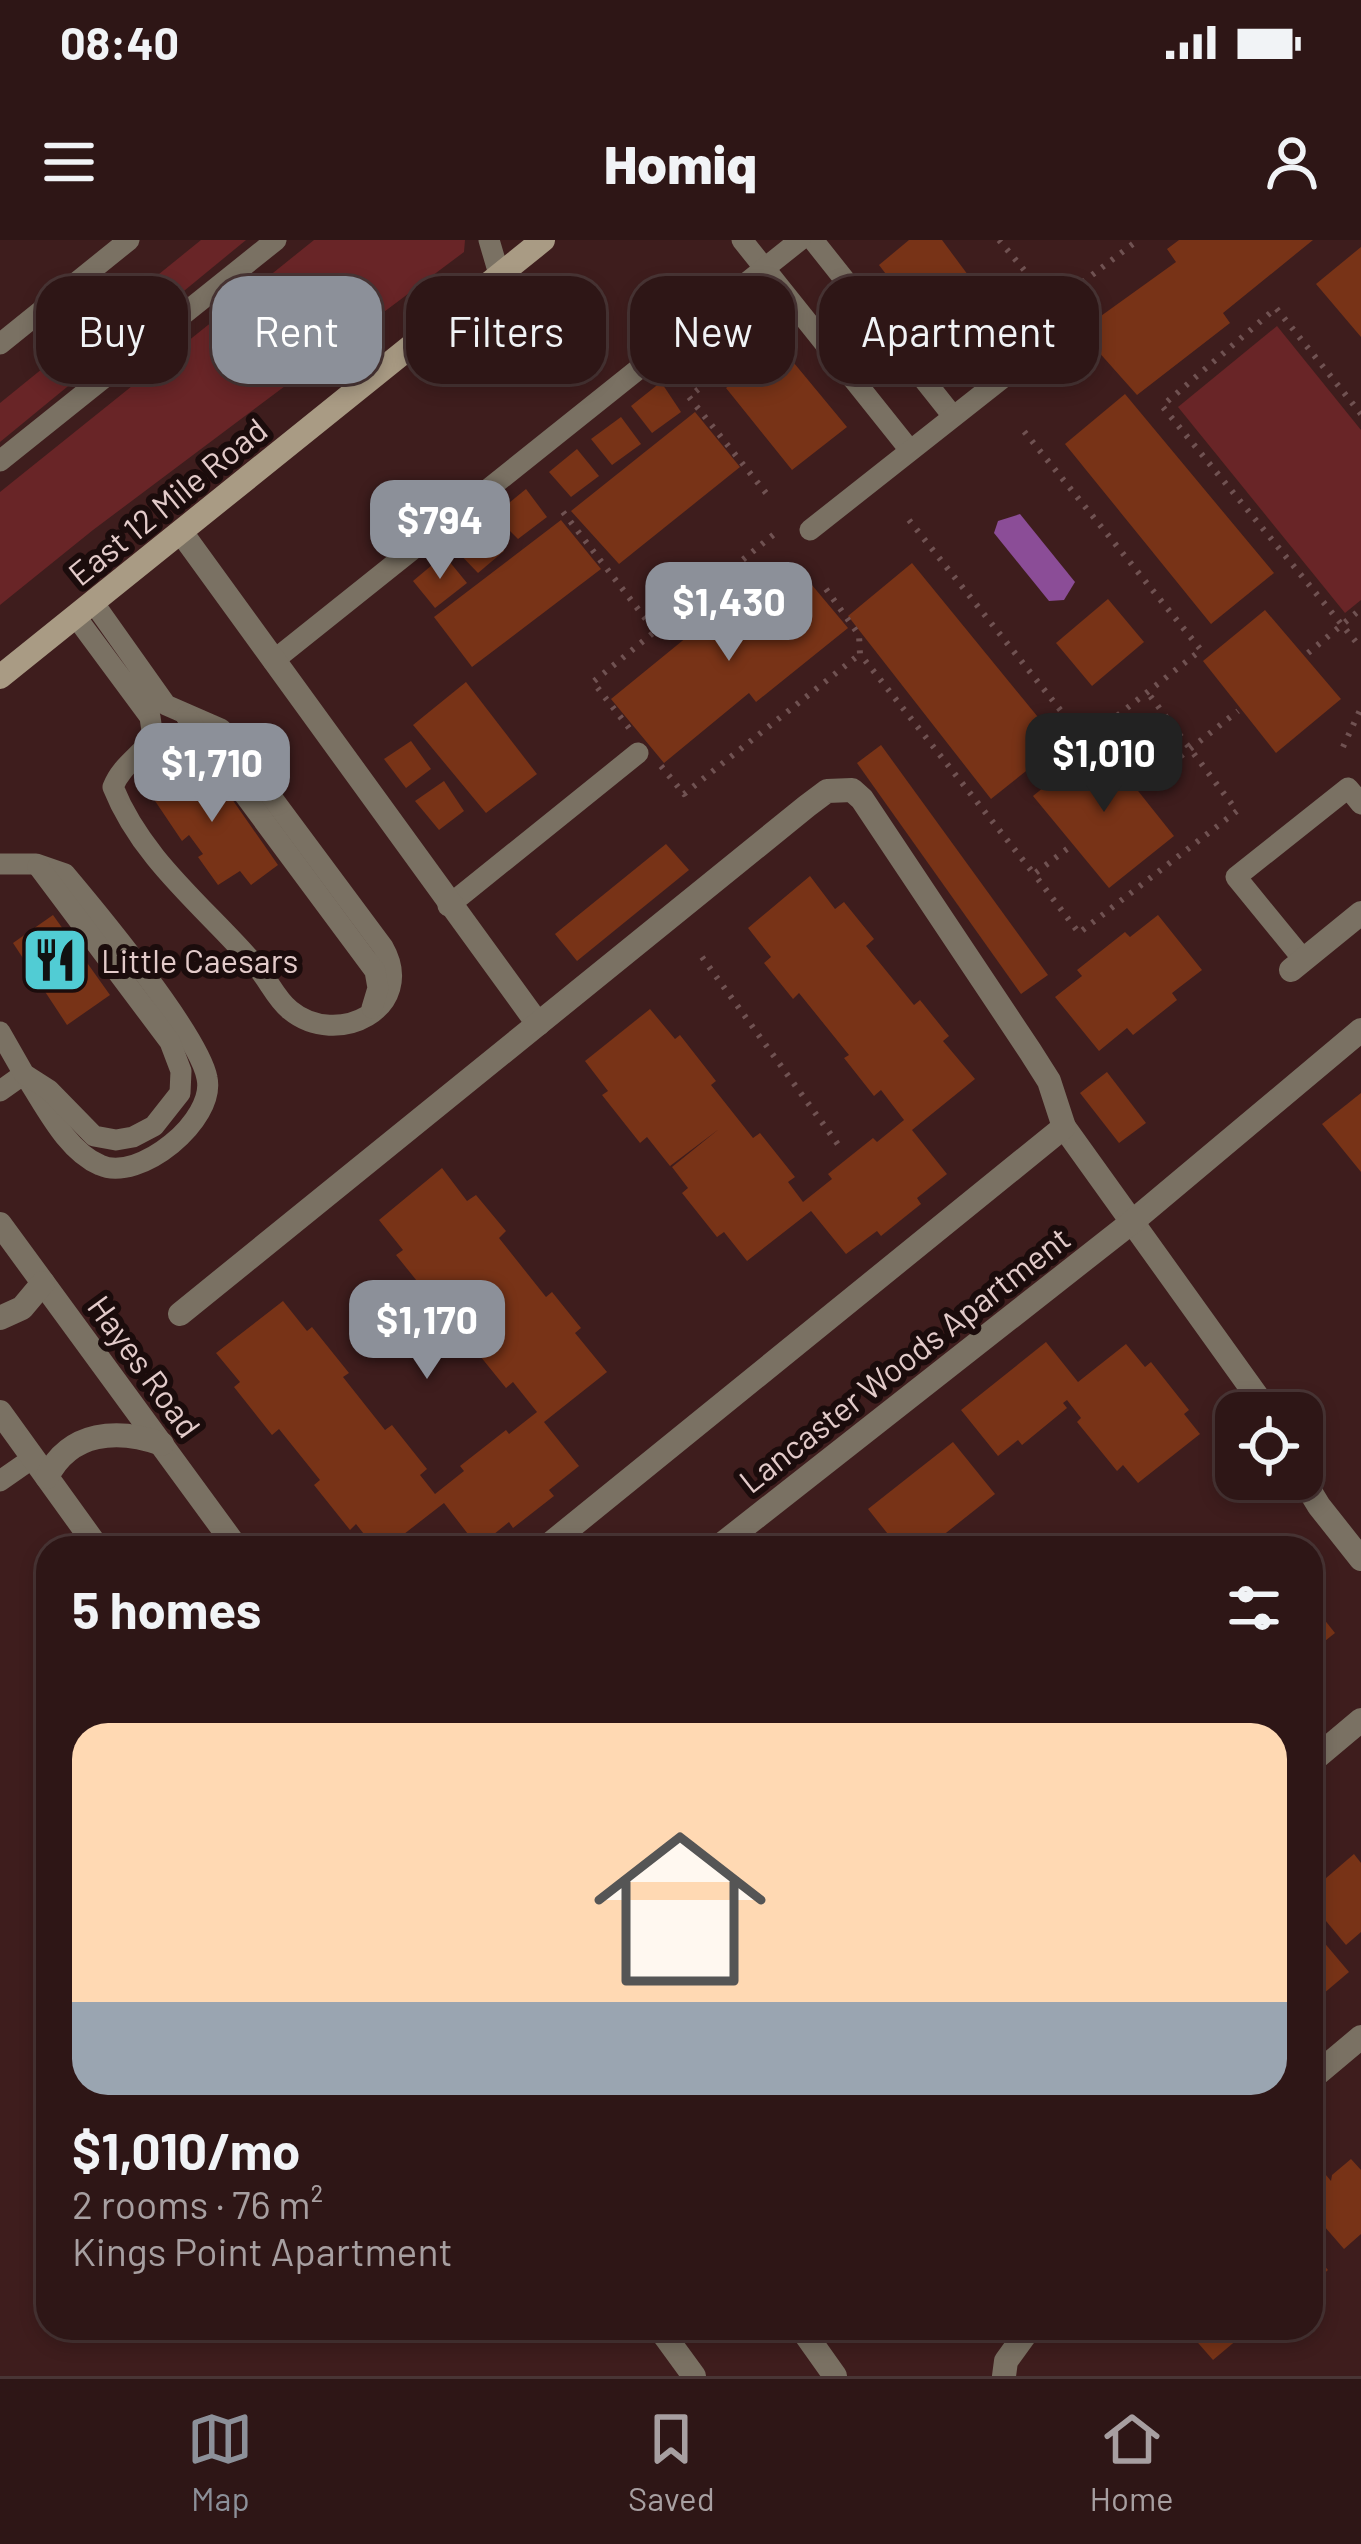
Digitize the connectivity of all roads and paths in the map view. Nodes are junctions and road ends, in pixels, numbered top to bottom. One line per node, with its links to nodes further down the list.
1 (129, 240): 14 (lane)
2 (276, 240): 21 (lane)
3 (489, 240): 11 (lane)
4 (543, 240): 11 (main road, East 12 Mile Road)
5 (742, 240): 10 (lane)
6 (800, 240): 10 (lane)
7 (813, 240): 18 (lane)
8 (999, 240): 12 (path)
9 (1138, 240): 13 (path)
10 (764, 268): 20 (lane); 36 (lane)
11 (499, 274): 27 (main road, East 12 Mile Road)
12 (1028, 276)
13 (1091, 276)
14 (0, 344)
15 (705, 384): 22 (path)
16 (992, 384): 18 (lane)
17 (1361, 414): 31 (path)
18 (952, 415): 20 (lane)
19 (1023, 430): 38 (path)
20 (909, 449): 25 (lane)
21 (0, 461)
22 (766, 493)
23 (563, 512): 32 (path)
24 (908, 520): 38 (path)
25 (810, 530)
26 (778, 531): 32 (path)
27 (181, 532): 30 (main road, East 12 Mile Road); 36 (street)
28 (826, 589): 35 (path)
29 (1361, 609): 31 (path)
30 (84, 610): 30 (lane); 37 (main road, East 12 Mile Road)
31 (1342, 624): 33 (path); 34 (path)
32 (655, 631): 41 (path)
33 (1361, 648)
34 (1308, 653)
35 (860, 654): 44 (path); 49 (path)
36 (273, 661): 50 (street)
37 (0, 677)
38 (1148, 693): 43 (path)
39 (1361, 708): 42 (path)
40 (1238, 711): 43 (path)
41 (631, 730)
42 (1343, 748)
43 (1188, 750): 45 (path); 49 (path)
44 (648, 757): 50 (lane)
45 (1143, 786)
46 (1361, 804): 53 (lane)
47 (1067, 849): 49 (path)
48 (0, 864): 57 (lane)
49 (1034, 874)
50 (448, 906): 54 (street)
51 (1361, 913): 53 (street)
52 (702, 957): 60 (path)
53 (1297, 964)
54 (538, 1024): 59 (street); 64 (street)
55 (1361, 1030): 61 (street, Lancaster Woods Apartment)
56 (0, 1033): 57 (lane)
57 (24, 1074): 58 (lane)
58 (0, 1091)
59 (1064, 1127): 61 (street); 74 (street)
60 (842, 1150)
61 (1132, 1222): 66 (street); 75 (street, Lancaster Woods Apartment)
62 (0, 1224): 63 (street, Hayes Road)
63 (43, 1282): 65 (street); 68 (street, Hayes Road)
64 (180, 1314)
65 (0, 1318)
66 (1254, 1392)
67 (0, 1412): 69 (street)
68 (161, 1444): 69 (street); 73 (street, Hayes Road)
69 (40, 1467): 70 (lane); 72 (street)
70 (0, 1481)
71 (1315, 1500): 76 (street)
72 (89, 1536)
73 (228, 1536)
74 (560, 1536)
75 (732, 1536)
76 (1361, 1559)
77 (1361, 1720): 78 (street)
78 (1323, 1752)
79 (1361, 2037): 80 (street)
80 (1323, 2069)
81 (668, 2340): 84 (street)
82 (810, 2340): 85 (street)
83 (1021, 2340): 86 (street)
84 (694, 2376)
85 (836, 2376)
86 (1004, 2376)

